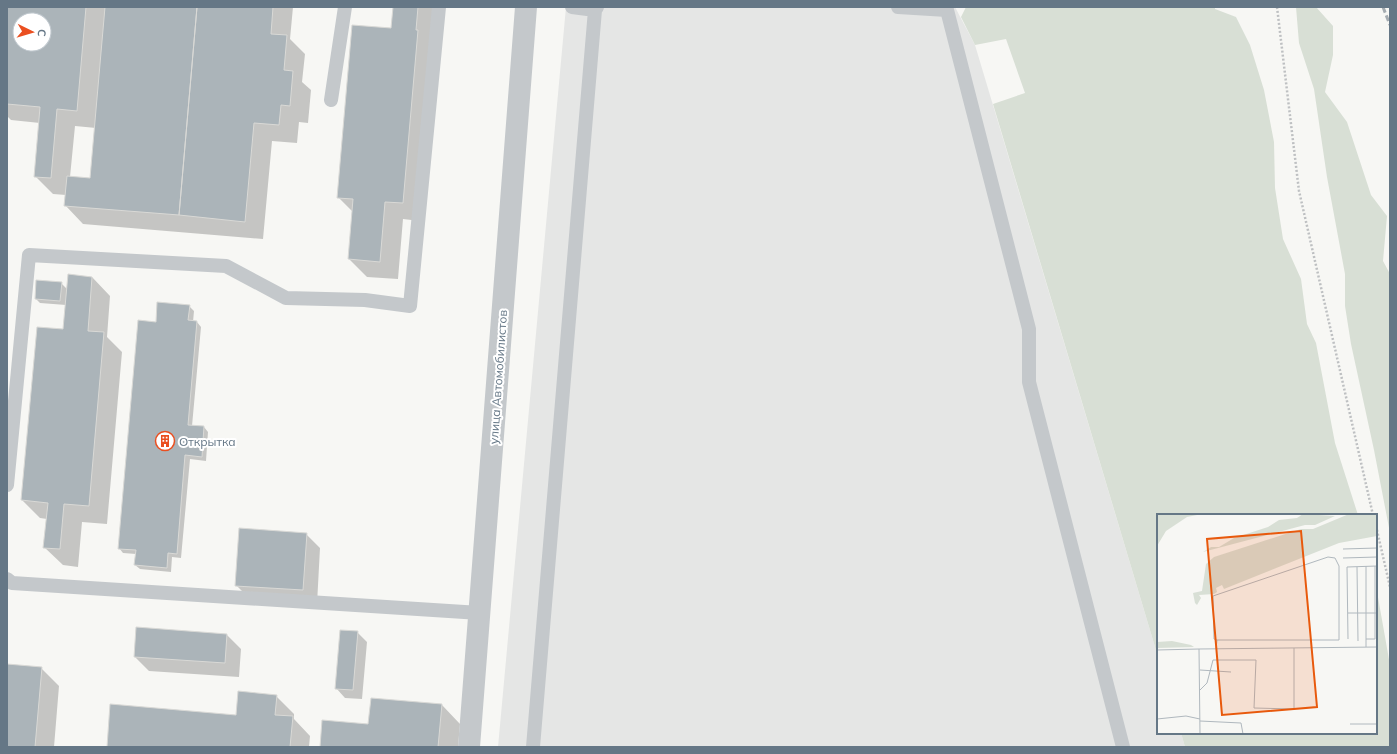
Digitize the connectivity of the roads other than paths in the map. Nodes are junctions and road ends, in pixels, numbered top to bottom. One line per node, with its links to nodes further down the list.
1 (345, 7): 7 (lane)
2 (439, 7): 8 (lane)
3 (526, 7): 10 (street, улица Автомобилистов)
4 (572, 7): 6 (lane)
5 (898, 7): 13 (lane)
6 (596, 8): 12 (lane)
7 (331, 100)
8 (7, 485)
9 (7, 579): 10 (lane)
10 (480, 613): 11 (street, улица Автомобилистов)
11 (470, 747)
12 (533, 747)
13 (1124, 747)

